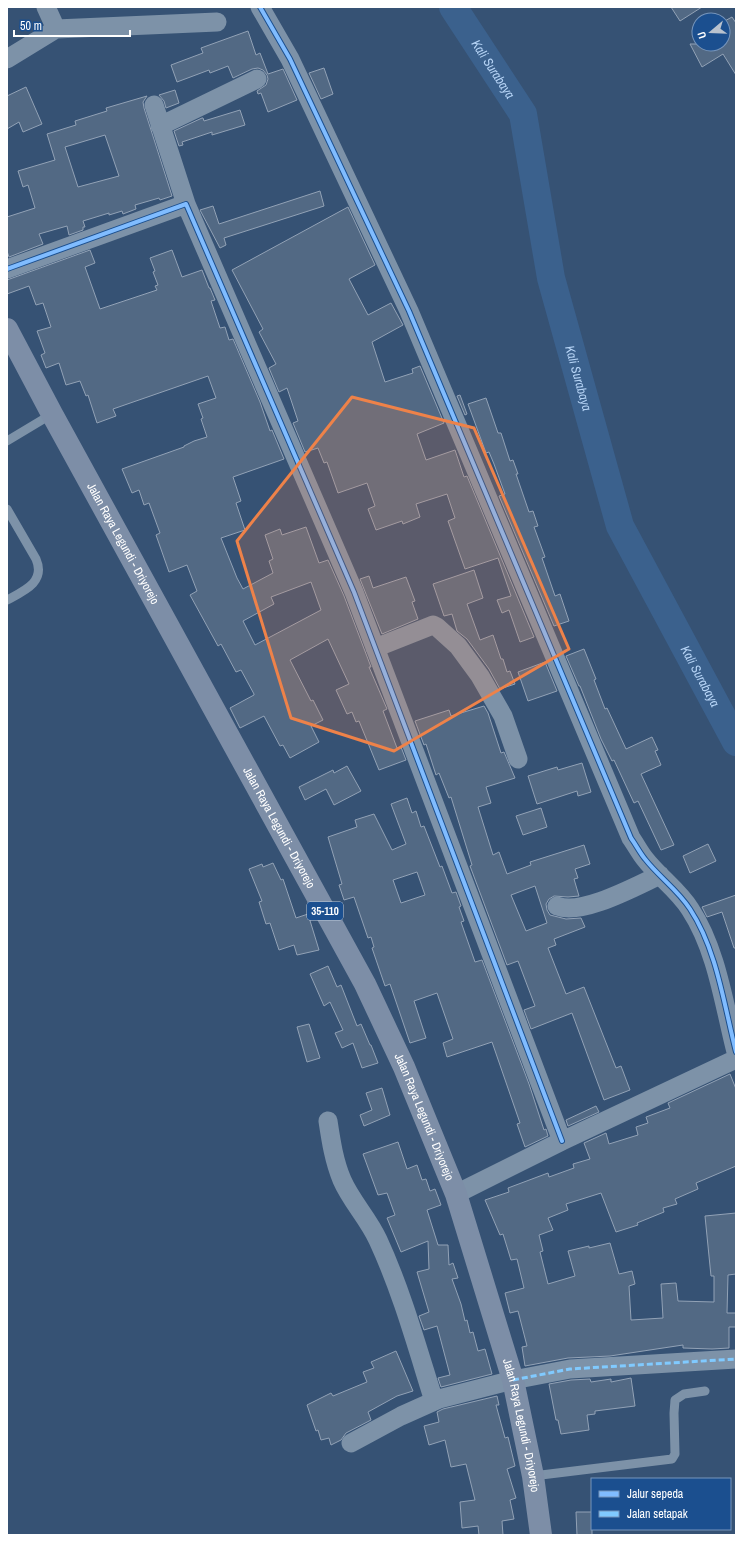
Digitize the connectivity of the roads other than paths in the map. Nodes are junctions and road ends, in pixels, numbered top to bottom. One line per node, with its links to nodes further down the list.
1 (46, 7): 4 (street)
2 (260, 7): 18 (street)
3 (217, 22): 4 (street)
4 (56, 29): 5 (street)
5 (7, 59)
6 (257, 80): 8 (street)
7 (154, 105): 8 (street)
8 (160, 126): 9 (street)
9 (186, 204): 10 (street); 16 (street)
10 (7, 269)
11 (7, 329): 12 (main road, Jalan Raya Legundi - Driyorejo / 35-110)
12 (52, 414): 13 (lane); 24 (main road, Jalan Raya Legundi - Driyorejo / 35-110)
13 (7, 441)
14 (7, 509): 15 (lane)
15 (7, 600)
16 (375, 648): 17 (street); 23 (street)
17 (518, 759)
18 (660, 874): 19 (street); 20 (street)
19 (557, 906)
20 (736, 1052)
21 (736, 1059): 23 (street)
22 (328, 1121): 28 (street)
23 (562, 1141): 24 (street)
24 (456, 1194): 26 (main road, Jalan Raya Legundi - Driyorejo / 35-110)
25 (736, 1359): 26 (street)
26 (513, 1380): 28 (street); 30 (main road, Jalan Raya Legundi - Driyorejo / 35-110)
27 (704, 1391): 30 (lane)
28 (434, 1401): 29 (street)
29 (351, 1443)
30 (533, 1476): 31 (main road, Jalan Raya Legundi - Driyorejo / 35-110)
31 (541, 1535)

